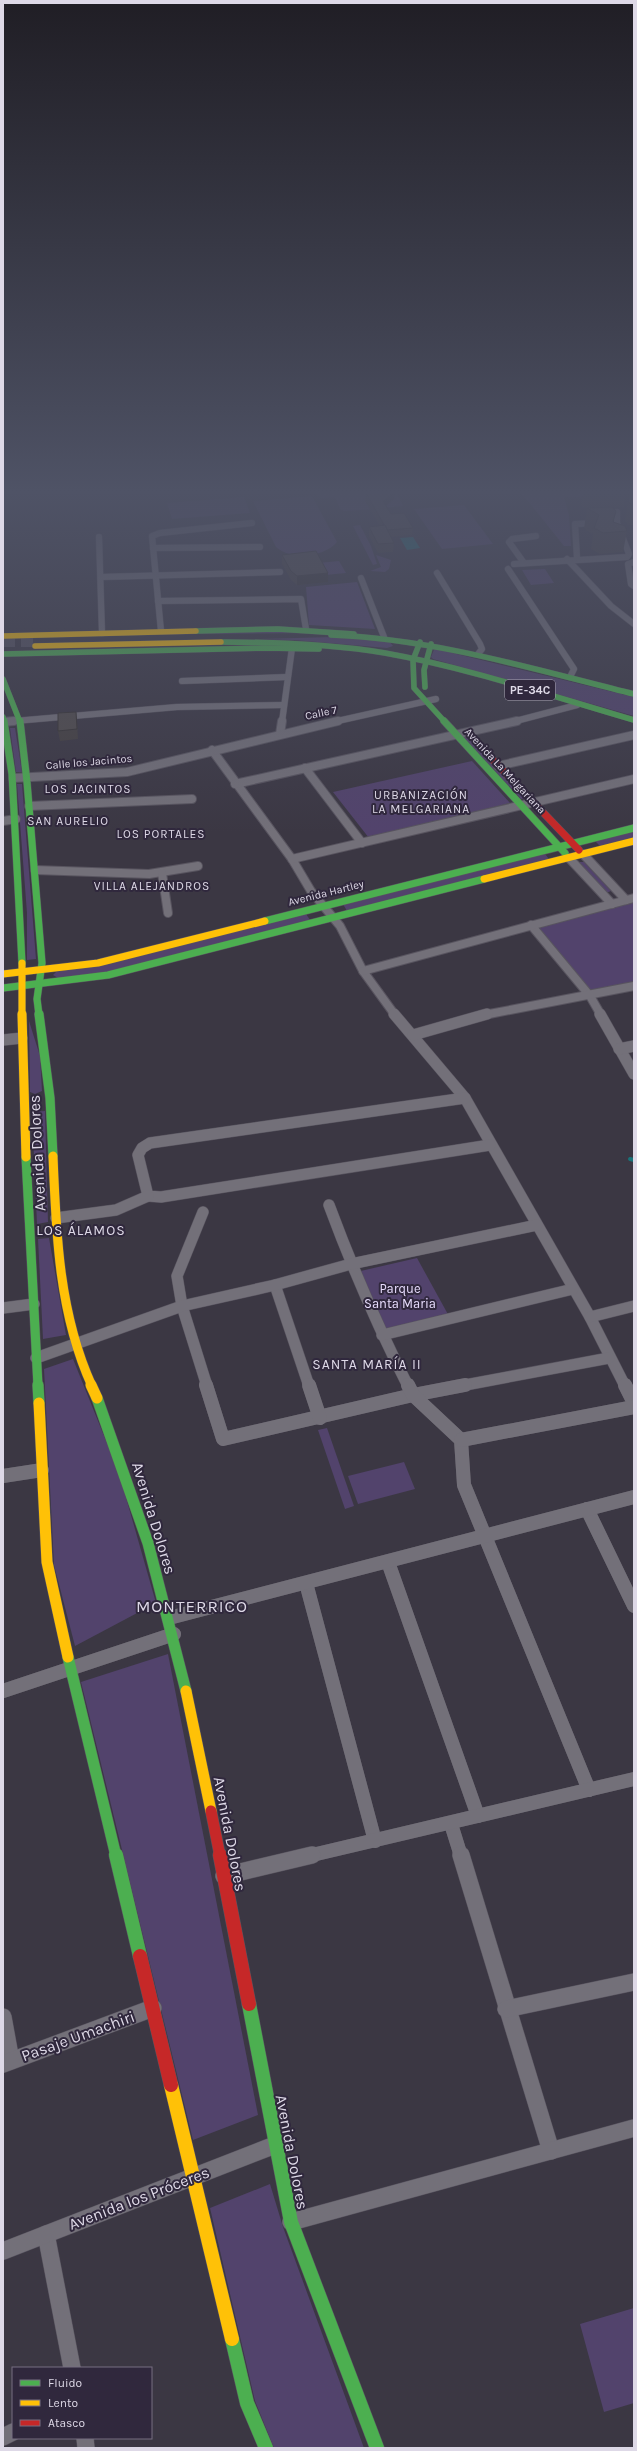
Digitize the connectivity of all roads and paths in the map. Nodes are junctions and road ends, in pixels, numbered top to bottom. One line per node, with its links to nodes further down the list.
1 (101, 604): 11 (street)
2 (158, 604): 10 (street)
3 (302, 604): 9 (street)
4 (371, 604): 14 (street)
5 (457, 604): 22 (street)
6 (532, 604): 26 (street)
7 (609, 604): 8 (street)
8 (634, 624)
9 (306, 629): 10 (main road); 12 (main road)
10 (161, 631): 11 (main road)
11 (102, 633): 16 (main road)
12 (370, 635): 14 (main road, PE-34C); 16 (main road, PE-34C)
13 (3, 636): 16 (main road); 20 (main road)
14 (384, 637): 15 (main road, PE-34C); 21 (main road)
15 (420, 642): 17 (main road, PE-34C); 23 (main road, Avenida La Melgariana)
16 (38, 644): 18 (main road); 19 (main road, PE-34C); 20 (main road)
17 (431, 644): 22 (main road, PE-34C); 24 (main road, Avenida La Melgariana)
18 (292, 648): 19 (main road); 25 (street)
19 (352, 649): 21 (main road, PE-34C)
20 (3, 652)
21 (376, 652): 23 (main road, PE-34C)
22 (478, 654): 26 (main road, PE-34C)
23 (413, 660): 24 (main road, PE-34C); 31 (main road, Avenida La Melgariana)
24 (426, 662): 30 (main road, Avenida La Melgariana); 33 (main road, PE-34C)
25 (287, 677): 28 (street); 32 (street)
26 (570, 677): 29 (main road, PE-34C)
27 (3, 679): 36 (main road, Avenida Dolores)
28 (182, 681)
29 (634, 694)
30 (436, 699): 31 (street, Calle 7); 37 (main road, Avenida La Melgariana)
31 (425, 702): 38 (street, Calle 7); 39 (main road, Avenida La Melgariana)
32 (282, 705): 36 (street); 38 (street)
33 (577, 705): 35 (main road, PE-34C); 37 (street)
34 (4, 720): 36 (street); 41 (main road, Avenida Dolores)
35 (634, 720)
36 (20, 722): 45 (main road, Avenida Dolores)
37 (467, 732): 39 (street); 43 (main road, Avenida La Melgariana)
38 (280, 734): 42 (street, Calle 7)
39 (455, 735): 44 (street); 52 (main road, Avenida La Melgariana)
40 (634, 735): 43 (street)
41 (5, 744): 46 (main road, Avenida Dolores)
42 (212, 750): 45 (street, Calle los Jacintos); 48 (street)
43 (498, 766): 50 (main road, Avenida La Melgariana)
44 (305, 768): 48 (street); 57 (street)
45 (27, 777): 46 (street, Calle los Jacintos); 51 (main road, Avenida Dolores)
46 (12, 778): 53 (main road, Avenida Dolores)
47 (634, 779): 50 (street)
48 (235, 784): 62 (street)
49 (192, 799): 51 (street)
50 (534, 803): 52 (street); 58 (main road, Avenida La Melgariana)
51 (29, 806): 64 (main road, Avenida Dolores)
52 (521, 806): 57 (street); 59 (main road, Avenida La Melgariana)
53 (16, 820): 54 (street); 74 (main road, Avenida Dolores)
54 (3, 821)
55 (634, 828): 58 (main road, Avenida Hartley)
56 (634, 841): 60 (main road, Avenida Hartley)
57 (362, 843): 62 (street)
58 (573, 844): 59 (main road, Avenida Hartley); 60 (main road, Avenida La Melgariana)
59 (560, 847): 61 (main road, Avenida La Melgariana); 68 (main road, Avenida Hartley)
60 (583, 854): 61 (main road, Avenida Hartley); 66 (street, Avenida La Melgariana)
61 (569, 858): 67 (street, Avenida La Melgariana); 70 (main road, Avenida Hartley)
62 (292, 859): 68 (street)
63 (198, 866): 65 (street)
64 (35, 870): 65 (street); 72 (main road, Avenida Dolores)
65 (162, 873): 69 (street)
66 (630, 899): 67 (street)
67 (612, 904): 71 (street)
68 (325, 906): 70 (street); 72 (main road, Avenida Hartley)
69 (168, 913)
70 (333, 917): 73 (street); 76 (main road, Avenida Hartley)
71 (531, 925): 73 (street); 80 (street)
72 (41, 971): 74 (main road, Avenida Hartley); 76 (main road, Avenida Dolores)
73 (363, 971): 81 (street)
74 (22, 973): 75 (main road, Avenida Hartley); 77 (main road, Avenida Dolores)
75 (3, 974)
76 (39, 984): 77 (main road, Avenida Hartley); 87 (main road, Avenida Dolores)
77 (22, 986): 79 (main road, Avenida Hartley); 82 (main road, Avenida Dolores)
78 (634, 986): 80 (street)
79 (3, 988)
80 (590, 996): 81 (street); 85 (street)
81 (413, 1035): 88 (street)
82 (22, 1038): 83 (street); 89 (main road, Avenida Dolores)
83 (3, 1040)
84 (634, 1046): 85 (street)
85 (619, 1049): 86 (street)
86 (634, 1074)
87 (50, 1098): 89 (main road); 94 (main road, Avenida Dolores)
88 (465, 1098): 90 (street); 91 (street)
89 (24, 1100): 96 (main road, Avenida Dolores)
90 (490, 1145): 91 (street); 95 (street)
91 (148, 1196): 94 (street)
92 (329, 1205): 97 (street)
93 (203, 1212): 101 (street)
94 (56, 1221): 96 (main road); 106 (main road, Avenida Dolores)
95 (536, 1225): 97 (street); 99 (street)
96 (37, 1227): 100 (main road, Avenida Dolores)
97 (351, 1264): 98 (street); 105 (street)
98 (275, 1285): 101 (street); 112 (street)
99 (573, 1289): 104 (street); 105 (street)
100 (34, 1304): 103 (street); 107 (main road, Avenida Dolores)
101 (182, 1306): 106 (street); 112 (street)
102 (634, 1306): 104 (street)
103 (3, 1308)
104 (590, 1317): 108 (street)
105 (382, 1335): 109 (street)
106 (75, 1345): 107 (street); 122 (main road, Avenida Dolores)
107 (36, 1358): 114 (main road, Avenida Dolores)
108 (609, 1358): 109 (street); 110 (street)
109 (413, 1395): 112 (street); 113 (street)
110 (634, 1403)
111 (634, 1407): 113 (street)
112 (320, 1418)
113 (461, 1440): 118 (street)
114 (42, 1470): 115 (street); 124 (main road, Avenida Dolores)
115 (3, 1476)
116 (634, 1497): 117 (street)
117 (587, 1509): 118 (street); 121 (street)
118 (484, 1534): 119 (street); 127 (street)
119 (388, 1562): 120 (street); 128 (street)
120 (306, 1583): 122 (street); 130 (street)
121 (634, 1606)
122 (169, 1618): 123 (main road, Avenida Dolores)
123 (174, 1634): 124 (street); 131 (main road, Avenida Dolores)
124 (71, 1670): 125 (street); 133 (main road, Avenida Dolores)
125 (3, 1691)
126 (634, 1779): 127 (street)
127 (589, 1790): 128 (street)
128 (478, 1816): 129 (street)
129 (451, 1824): 130 (street); 134 (street)
130 (375, 1841): 131 (street)
131 (224, 1876): 138 (main road, Avenida Dolores)
132 (634, 1982): 134 (street)
133 (153, 2008): 136 (street, Pasaje Umachiri); 140 (main road, Avenida Dolores)
134 (506, 2009): 139 (street)
135 (3, 2017): 136 (street)
136 (7, 2062)
137 (634, 2128): 139 (street)
138 (275, 2145): 140 (street, Avenida los Próceres); 141 (main road, Avenida Dolores)
139 (551, 2151): 141 (street)
140 (193, 2176): 142 (street, Avenida los Próceres); 145 (main road, Avenida Dolores)
141 (291, 2222): 150 (main road, Avenida Dolores)
142 (46, 2234): 143 (street, Avenida los Próceres); 144 (street)
143 (3, 2251)
144 (72, 2367)
145 (247, 2403): 148 (main road, Avenida Dolores); 149 (main road, Avenida Dolores)
146 (12, 2432): 147 (street)
147 (3, 2437)
148 (257, 2448)
149 (266, 2448)
150 (377, 2448)

